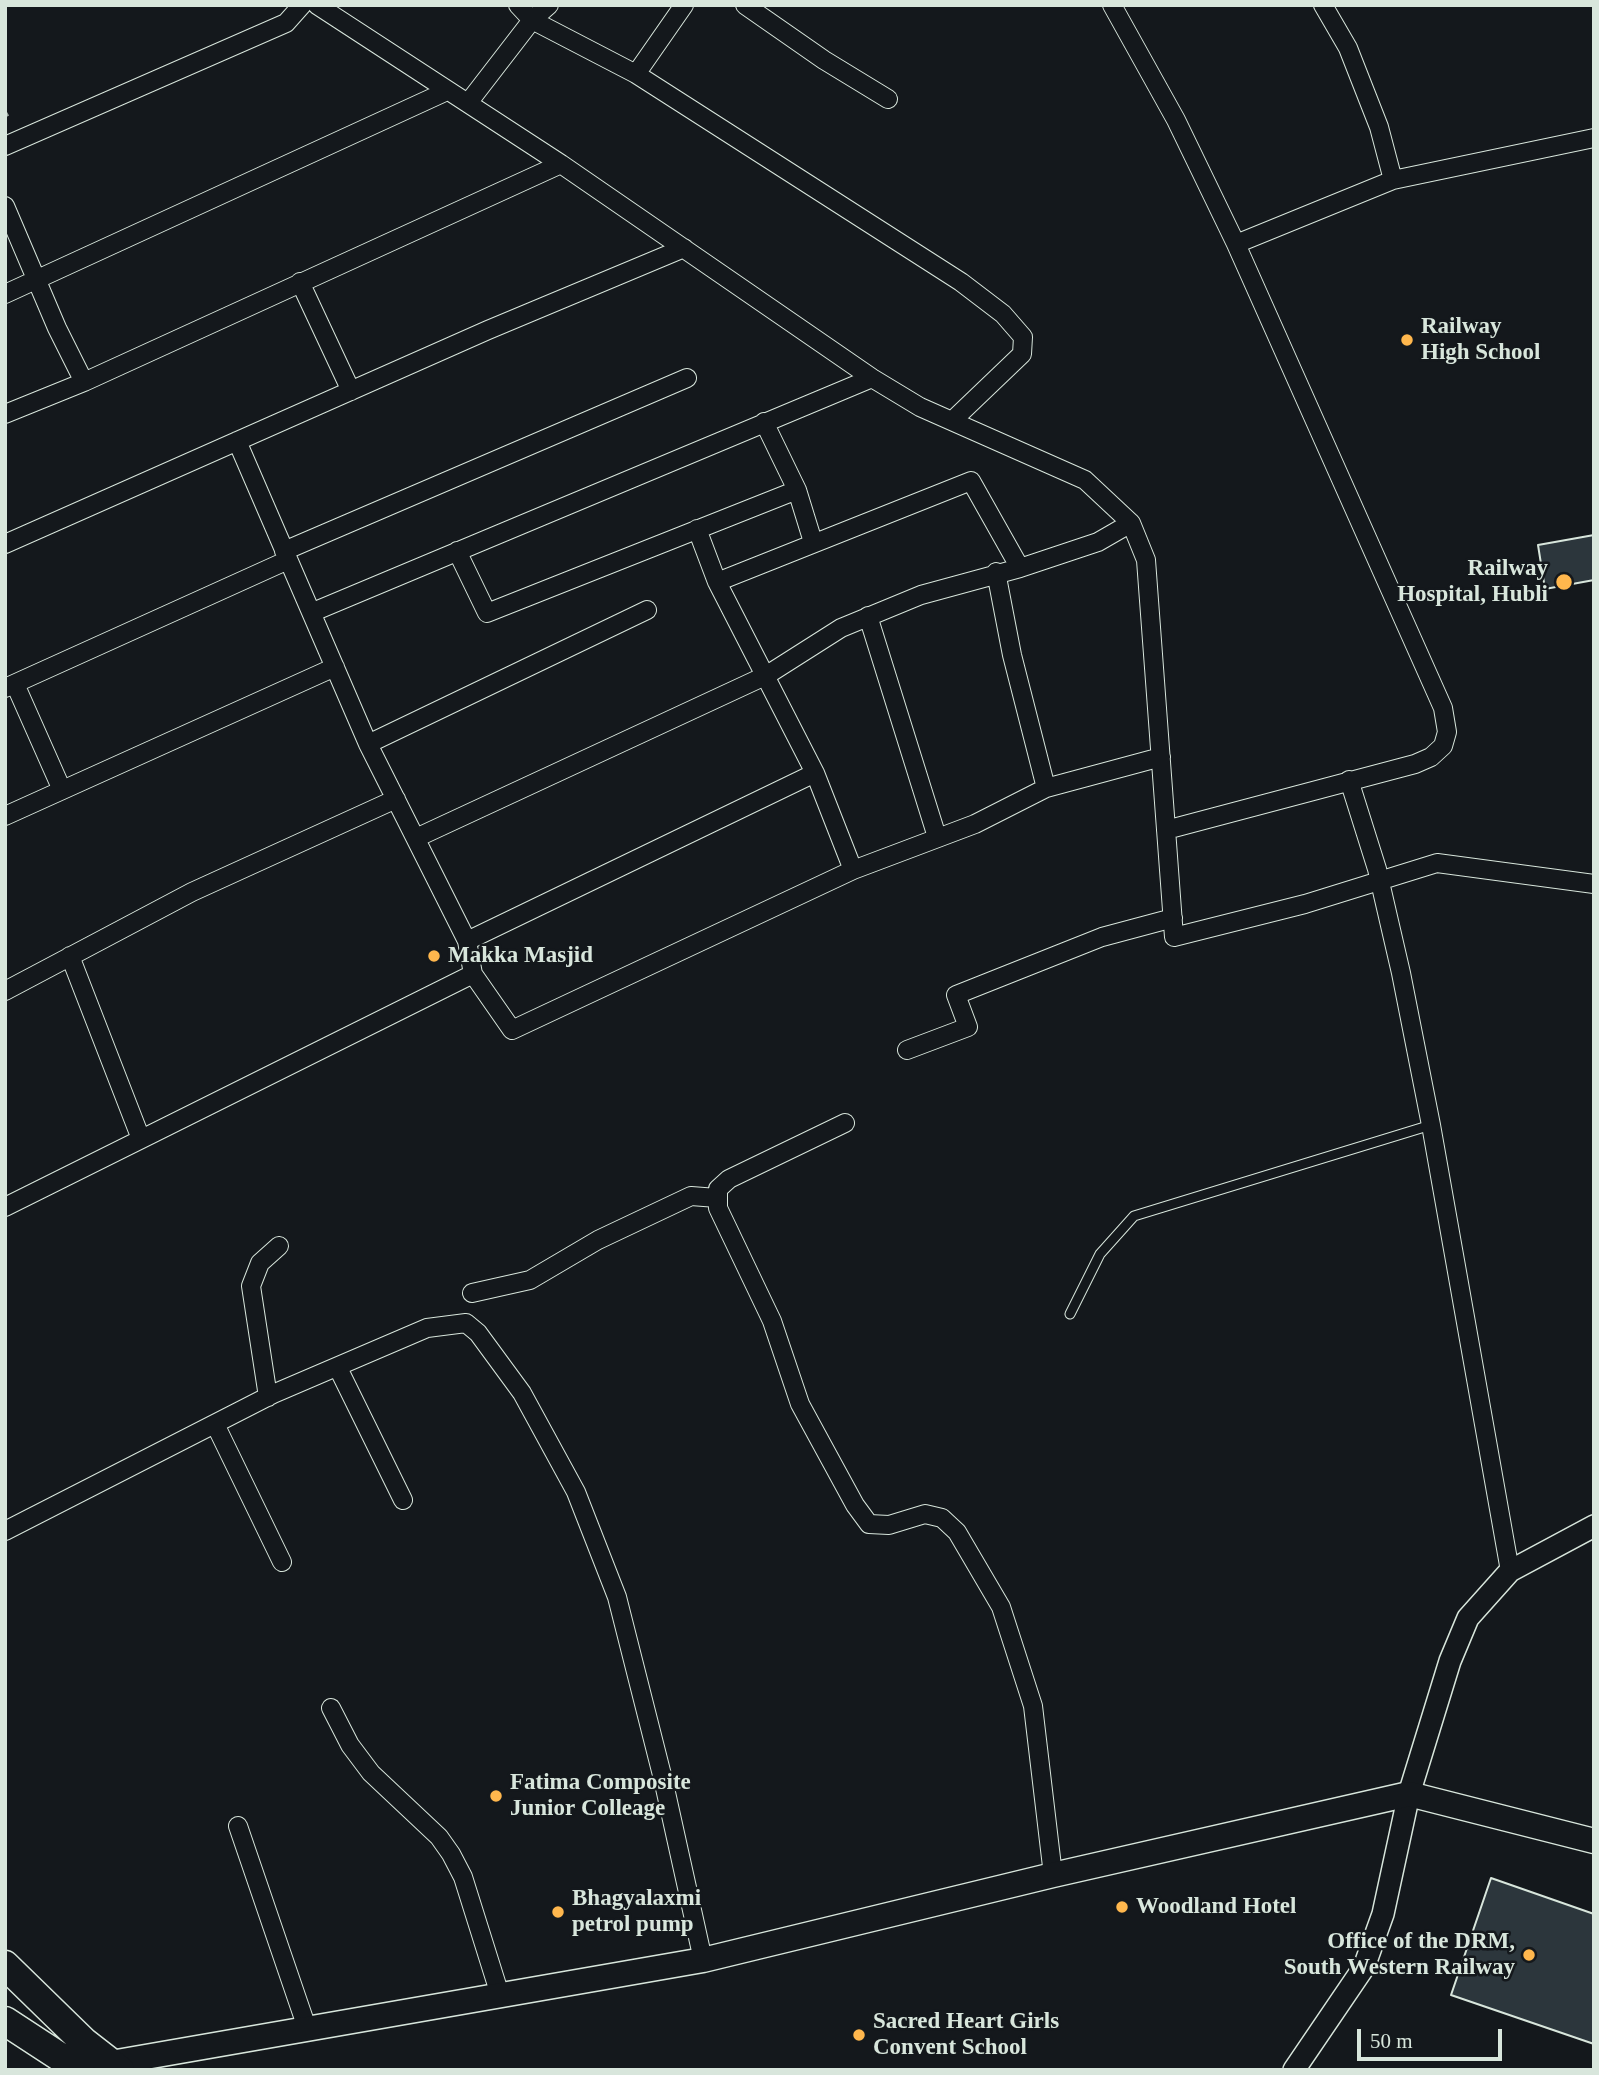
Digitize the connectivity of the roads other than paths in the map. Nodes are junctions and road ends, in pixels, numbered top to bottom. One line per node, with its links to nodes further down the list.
1 (302, 5): 15 (street)
2 (317, 5): 11 (street)
3 (518, 5): 9 (street)
4 (549, 5): 9 (street)
5 (684, 5): 10 (street)
6 (745, 5): 12 (street)
7 (1112, 5): 19 (street)
8 (1324, 5): 17 (street)
9 (532, 20): 10 (street); 13 (street)
10 (636, 74): 29 (street)
11 (447, 91): 13 (street); 21 (street)
12 (888, 99)
13 (468, 103): 16 (street)
14 (1594, 138): 17 (street)
15 (5, 146)
16 (561, 163): 20 (street); 22 (street)
17 (1393, 180): 19 (street)
18 (5, 206): 21 (street)
19 (1236, 244): 51 (street)
20 (684, 248): 25 (street); 27 (street)
21 (38, 279): 23 (street); 26 (street)
22 (300, 282): 26 (street); 27 (street)
23 (5, 294)
24 (687, 378): 38 (street)
25 (872, 378): 29 (street); 30 (street)
26 (84, 382): 28 (street)
27 (351, 391): 31 (street)
28 (5, 414)
29 (952, 421): 33 (street)
30 (764, 422): 32 (street); 37 (street)
31 (237, 441): 36 (street); 38 (street)
32 (797, 490): 34 (street); 35 (street)
33 (1131, 523): 39 (street); 49 (street)
34 (697, 529): 37 (street); 41 (street)
35 (813, 542): 39 (street); 41 (street)
36 (5, 544)
37 (457, 551): 43 (street)
38 (286, 556): 43 (street); 47 (street)
39 (1020, 568): 40 (street)
40 (996, 572): 44 (street); 52 (street)
41 (717, 582): 46 (street)
42 (647, 610): 48 (street)
43 (313, 612): 45 (street)
44 (869, 616): 46 (street); 57 (street)
45 (335, 667): 48 (street); 53 (street)
46 (766, 675): 50 (street); 58 (street)
47 (10, 686): 53 (street)
48 (368, 744): 54 (street)
49 (1161, 757): 52 (street); 56 (street)
50 (815, 773): 59 (street); 63 (street)
51 (1349, 780): 56 (street); 60 (street)
52 (1046, 788): 57 (street)
53 (62, 790): 55 (street)
54 (396, 799): 58 (street); 64 (street)
55 (5, 816)
56 (1167, 830): 62 (street)
57 (937, 837): 59 (street)
58 (416, 838): 63 (street)
59 (853, 870): 65 (street)
60 (1377, 882): 61 (street); 62 (street); 69 (street)
61 (1594, 884)
62 (1173, 918): 67 (street)
63 (467, 941): 65 (street)
64 (70, 956): 66 (street); 70 (street)
65 (473, 974): 70 (street)
66 (5, 991)
67 (907, 1050)
68 (845, 1123): 71 (street)
69 (1432, 1125): 75 (lane); 83 (street)
70 (141, 1139): 72 (street)
71 (717, 1198): 74 (street); 88 (street)
72 (5, 1207)
73 (279, 1245): 77 (street)
74 (472, 1293)
75 (1070, 1314)
76 (338, 1368): 77 (street); 79 (street); 89 (street)
77 (268, 1397): 78 (street)
78 (215, 1424): 81 (street); 82 (street)
79 (403, 1500)
80 (1594, 1526): 83 (street)
81 (5, 1531)
82 (282, 1562)
83 (1510, 1571): 85 (street)
84 (331, 1708): 91 (street)
85 (1409, 1794): 87 (main road); 88 (main road); 96 (street)
86 (238, 1826): 93 (street)
87 (1594, 1841)
88 (1053, 1875): 89 (main road)
89 (703, 1960): 91 (main road)
90 (5, 1965): 94 (main road)
91 (500, 1995): 93 (main road)
92 (7, 2024): 94 (main road)
93 (307, 2028): 95 (main road)
94 (82, 2056): 95 (main road)
95 (107, 2067)
96 (1294, 2070)

